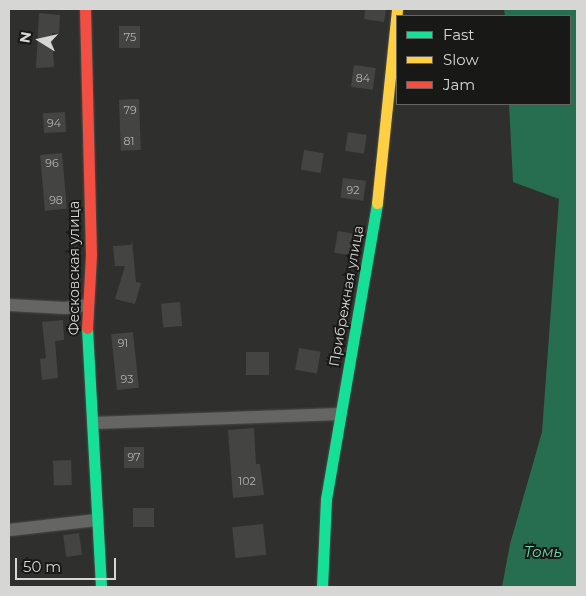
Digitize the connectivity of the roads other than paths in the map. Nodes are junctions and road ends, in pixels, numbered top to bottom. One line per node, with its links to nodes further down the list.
1 (85, 9): 4 (street, Фесковская улица)
2 (396, 19): 5 (street, Прибрежная улица)
3 (9, 304): 4 (street)
4 (86, 305): 6 (street, Фесковская улица)
5 (341, 414): 6 (street); 10 (street, Прибрежная улица)
6 (93, 423): 7 (street, Фесковская улица)
7 (97, 520): 8 (street); 9 (street, Фесковская улица)
8 (9, 530)
9 (101, 587)
10 (322, 587)

